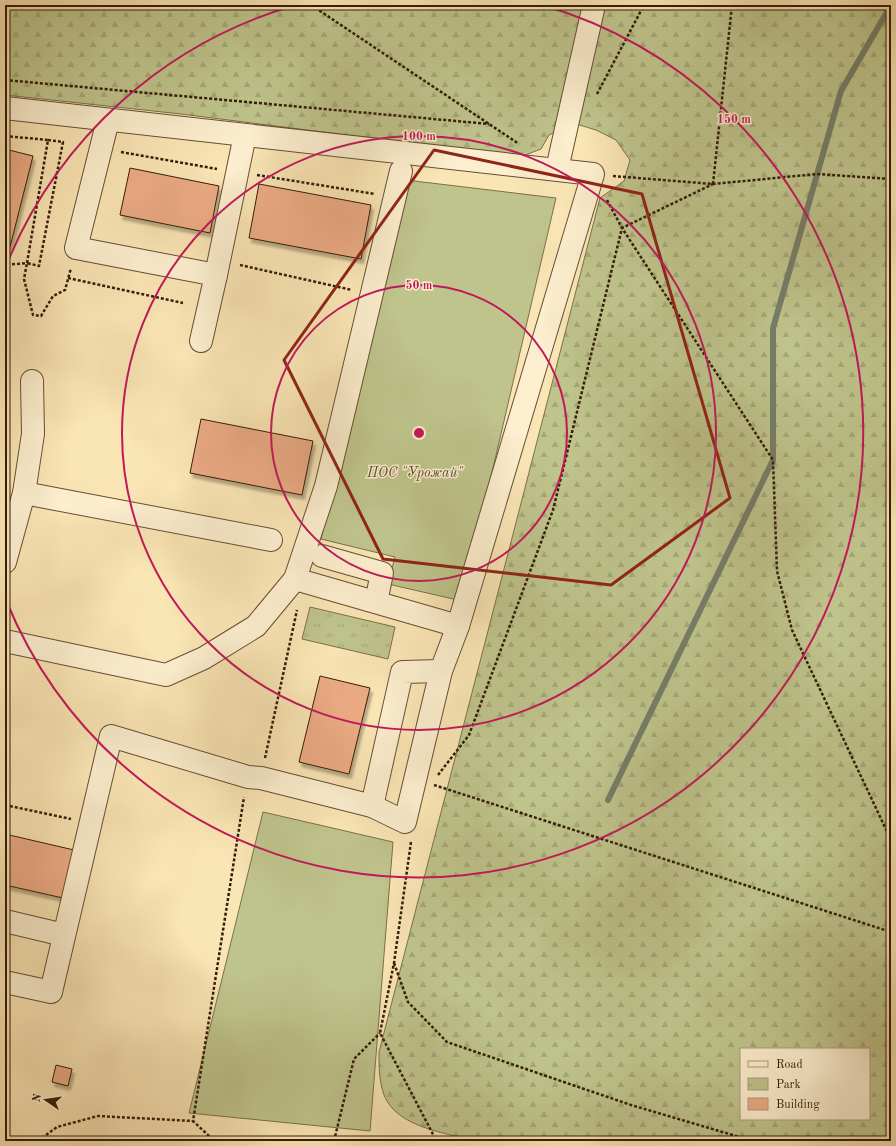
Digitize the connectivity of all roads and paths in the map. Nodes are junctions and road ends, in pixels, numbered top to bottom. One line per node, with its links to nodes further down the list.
1 (311, 5): 9 (path)
2 (594, 5): 14 (lane)
3 (644, 5): 6 (path)
4 (732, 5): 18 (path)
5 (5, 80): 9 (path)
6 (593, 101)
7 (5, 108): 8 (lane)
8 (108, 120): 10 (lane); 20 (lane)
9 (489, 124): 13 (path)
10 (245, 135): 14 (lane); 23 (lane)
11 (5, 136): 12 (path)
12 (48, 140): 21 (path); 21 (path)
13 (520, 145)
14 (557, 169): 16 (lane)
15 (401, 171): 32 (lane)
16 (593, 174): 18 (path); 19 (path); 34 (lane)
17 (891, 179): 18 (path)
18 (713, 184): 19 (path)
19 (622, 228): 42 (path); 44 (path)
20 (76, 248): 23 (lane); 24 (path)
21 (26, 263): 22 (path); 24 (path)
22 (5, 265)
23 (216, 275): 26 (lane)
24 (68, 278): 25 (path)
25 (183, 303)
26 (201, 341)
27 (32, 381): 28 (lane)
28 (24, 493): 29 (lane); 31 (lane)
29 (271, 540)
30 (322, 556): 33 (lane)
31 (5, 562)
32 (299, 580): 33 (lane); 35 (lane); 37 (path)
33 (376, 602): 34 (lane)
34 (458, 626): 36 (lane)
35 (5, 641)
36 (441, 671): 39 (lane); 39 (lane)
37 (254, 778): 39 (lane); 40 (lane); 49 (path)
38 (5, 805): 40 (path)
39 (372, 806)
40 (90, 824): 45 (lane)
41 (411, 840): 46 (path)
42 (891, 840)
43 (5, 921): 45 (lane)
44 (891, 932)
45 (64, 935): 47 (lane)
46 (394, 963): 48 (path); 54 (path)
47 (5, 982)
48 (380, 1033): 52 (path); 53 (path)
49 (194, 1122): 50 (path); 51 (path)
50 (38, 1141)
51 (218, 1141)
52 (334, 1141)
53 (439, 1141)
54 (753, 1141)

